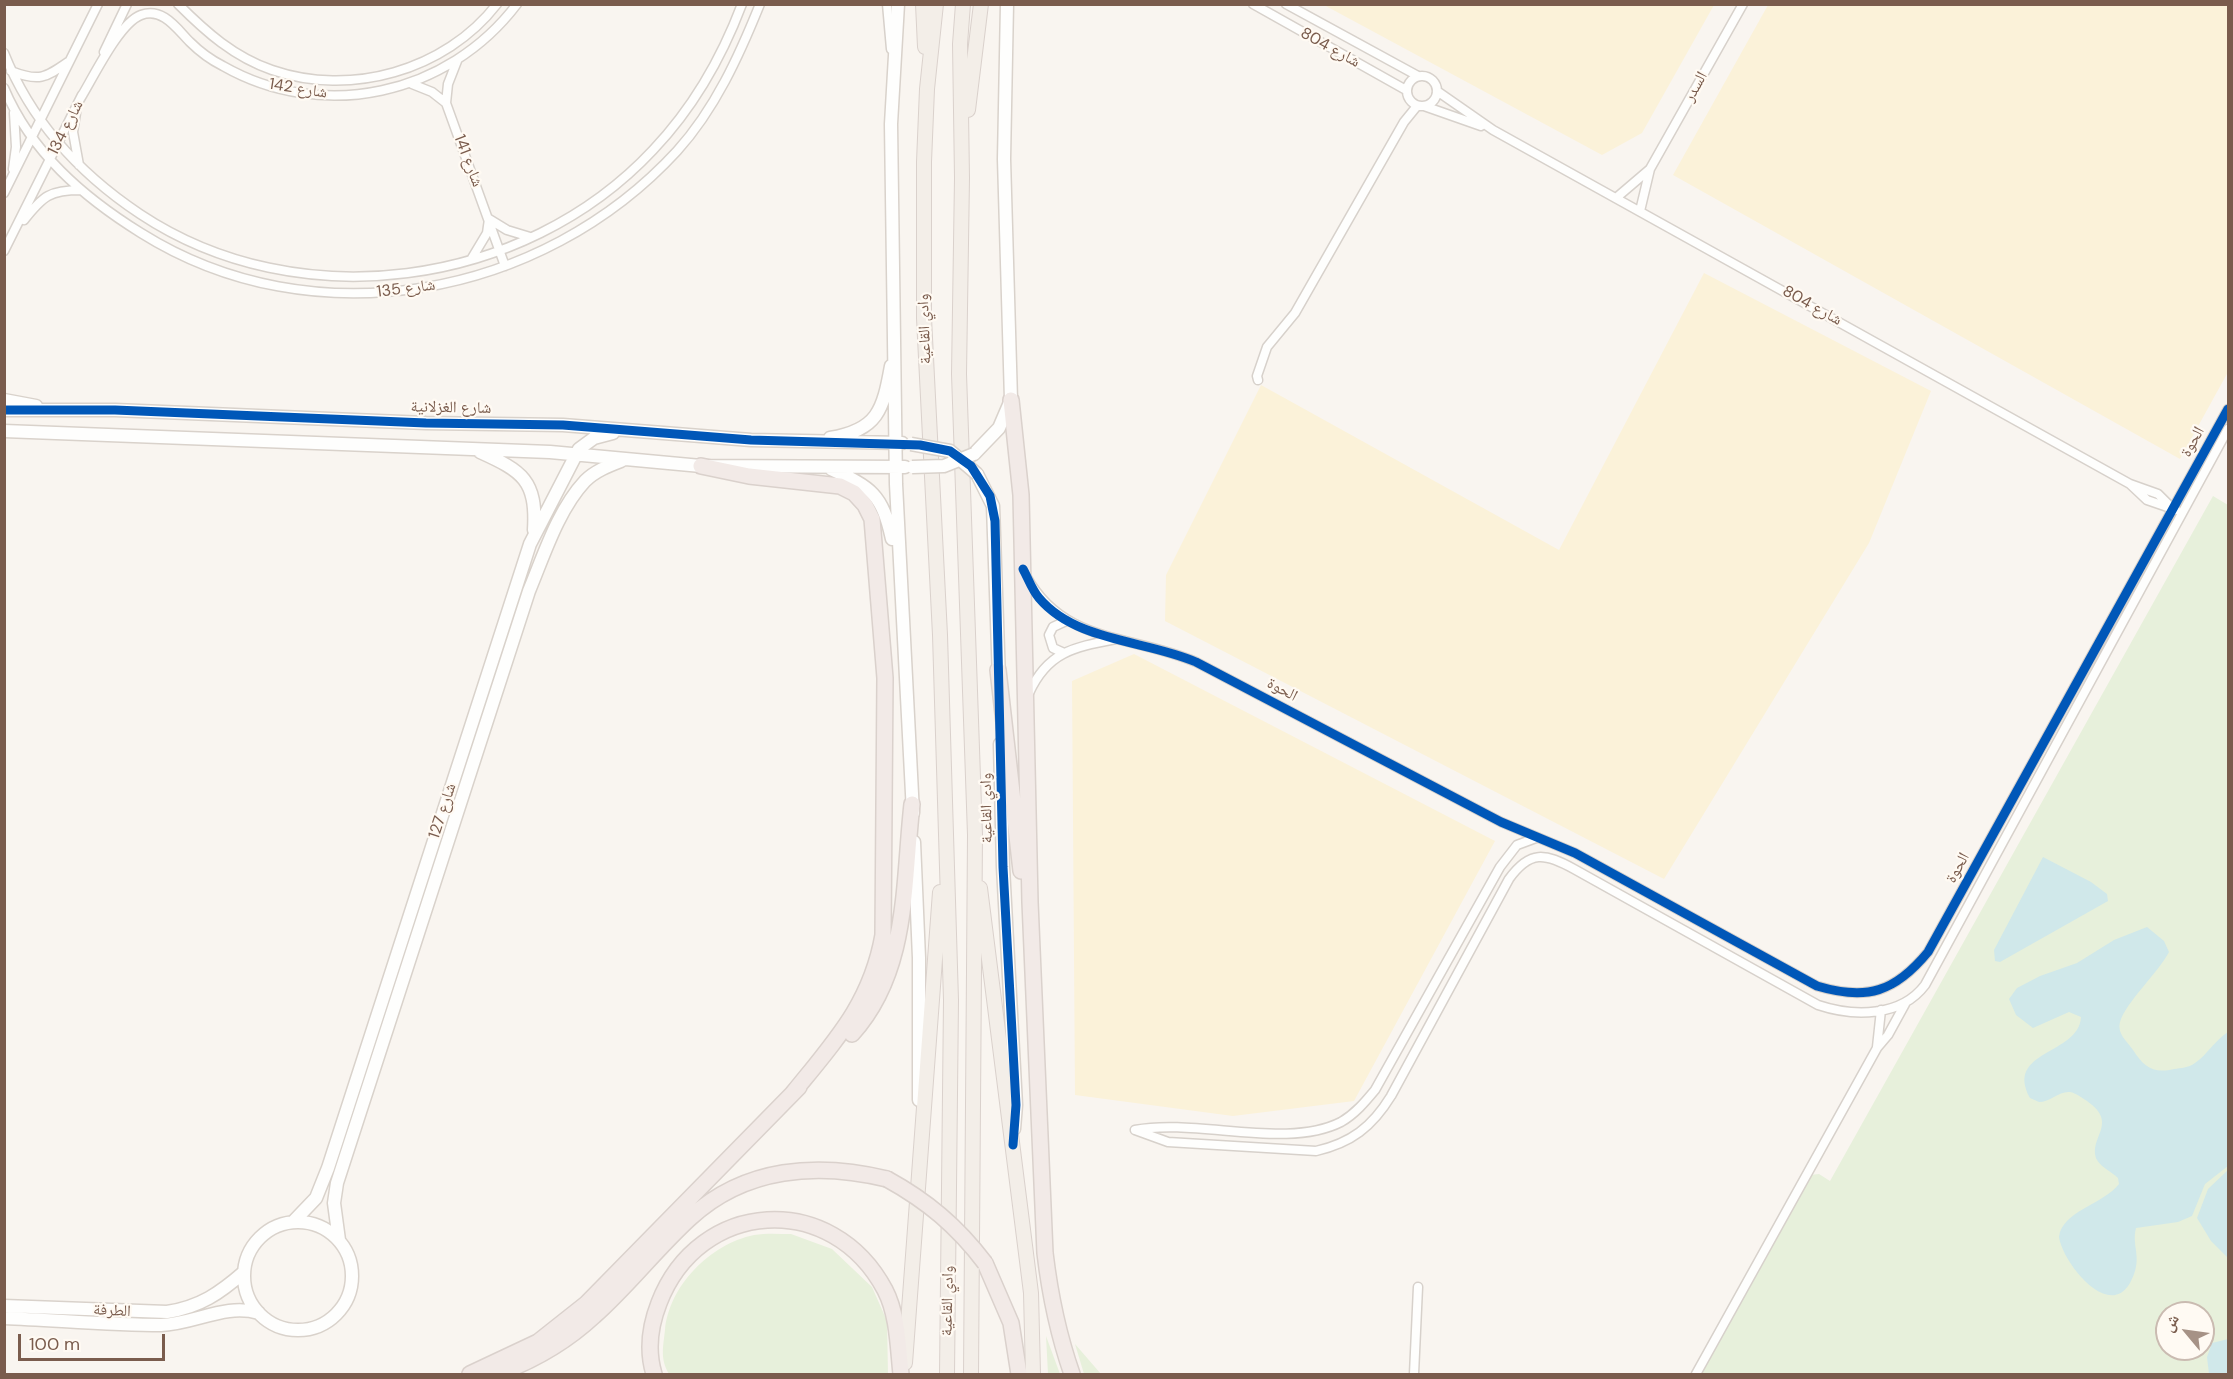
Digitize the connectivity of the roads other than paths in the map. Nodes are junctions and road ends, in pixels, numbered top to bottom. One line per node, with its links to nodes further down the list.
1 (98, 4): 20 (street, شارع 134)
2 (127, 4): 30 (street, شارع 134)
3 (178, 4): 4 (street, شارع 142)
4 (496, 4)
5 (517, 4): 21 (street, شارع 142)
6 (742, 4): 50 (street, شارع 135)
7 (760, 4): 54 (street, شارع 135)
8 (887, 4): 22 (street, وادي القاعية)
9 (898, 4): 22 (street, وادي القاعية)
10 (923, 4): 27 (main road)
11 (936, 4): 27 (main road, وادي القاعية)
12 (963, 4): 43 (main road, وادي القاعية)
13 (981, 4): 43 (main road)
14 (1006, 4): 58 (street)
15 (1253, 4): 29 (street, شارع 804)
16 (1286, 4): 24 (street, شارع 804)
17 (1743, 4): 41 (street, السدر)
18 (148, 9): 25 (street, شارع 142); 30 (street, شارع 142)
19 (4, 53): 23 (street, شارع 135)
20 (71, 60): 23 (street); 34 (street, شارع 134)
21 (457, 62): 25 (street, شارع 142); 31 (street)
22 (893, 65): 55 (street, وادي القاعية)
23 (11, 71): 34 (street, شارع 135)
24 (1418, 76): 28 (street); 29 (street)
25 (412, 84): 31 (street)
26 (4, 88): 33 (street, شارع 135)
27 (927, 89): 87 (main road, وادي القاعية)
28 (1437, 91): 32 (street); 36 (street, شارع 804)
29 (1407, 94): 32 (street); 35 (street)
30 (78, 102): 38 (street, شارع 134); 40 (street)
31 (446, 103): 48 (street, شارع 141)
32 (1421, 106): 35 (street); 36 (street, شارع 804)
33 (12, 107): 37 (street, شارع 135); 42 (street)
34 (41, 120): 37 (street, شارع 134); 38 (street, شارع 135)
35 (1404, 122): 56 (street)
36 (1493, 130): 46 (street, شارع 804)
37 (32, 137): 39 (street, شارع 135); 42 (street, شارع 134)
38 (57, 143): 39 (street, شارع 134); 40 (street, شارع 135)
39 (49, 160): 44 (street, شارع 135); 49 (street, شارع 134)
40 (79, 165): 53 (street, شارع 135)
41 (1650, 169): 46 (street); 47 (street)
42 (12, 178): 45 (street, شارع 134)
43 (962, 178): 86 (main road, وادي القاعية)
44 (81, 190): 49 (street); 54 (street, شارع 135)
45 (4, 194)
46 (1616, 198): 47 (street, شارع 804)
47 (1640, 211): 74 (street, شارع 804)
48 (489, 219): 50 (street); 51 (street, شارع 141); 53 (street)
49 (13, 234): 52 (street, شارع 134)
50 (531, 237): 51 (street, شارع 135)
51 (500, 249): 53 (street, شارع 135); 54 (street, شارع 141)
52 (4, 251)
53 (470, 261)
54 (505, 266)
55 (896, 338): 65 (street); 66 (street, وادي القاعية)
56 (1258, 380)
57 (4, 400): 61 (street)
58 (1011, 400): 69 (street); 79 (highway)
59 (2229, 409): 74 (street, الحوة)
60 (4, 410): 61 (street, شارع الغزلانية)
61 (45, 411): 63 (street, شارع الغزلانية)
62 (2229, 429): 75 (street, الحوة)
63 (625, 430): 65 (street, شارع الغزلانية); 68 (street, شارع 127)
64 (6, 432): 67 (street)
65 (801, 443): 66 (street, شارع الغزلانية)
66 (897, 443): 69 (street, bridge); 72 (street, وادي القاعية)
67 (473, 449): 68 (street); 76 (street)
68 (574, 456): 70 (street); 76 (street, شارع 127)
69 (969, 457): 72 (street, bridge); 83 (street, وادي القاعية, bridge)
70 (625, 459): 71 (street); 77 (street, شارع 127)
71 (701, 466): 73 (street); 94 (highway)
72 (897, 466): 73 (street); 78 (street, وادي القاعية)
73 (827, 467): 78 (street)
74 (2173, 509): 75 (street, شارع 804); 88 (street, الحوة)
75 (2182, 513): 91 (street, الحوة)
76 (533, 535): 77 (street); 99 (street, شارع 127)
77 (549, 543): 100 (street, شارع 127)
78 (898, 564): 85 (street, وادي القاعية)
79 (1023, 569): 80 (street, الحوة); 84 (highway)
80 (1066, 621): 81 (street, الحوة); 82 (street)
81 (1120, 638): 82 (street, الحوة); 88 (street, الحوة)
82 (1064, 653): 84 (street, الحوة)
83 (998, 670): 90 (highway); 97 (street, وادي القاعية)
84 (1026, 698): 90 (highway)
85 (912, 804): 94 (highway); 98 (street, وادي القاعية)
86 (975, 835): 97 (main road); 111 (main road, وادي القاعية)
87 (945, 838): 98 (main road); 110 (main road, وادي القاعية)
88 (1536, 838): 89 (street); 95 (street)
89 (1542, 857): 92 (street); 96 (street)
90 (1030, 902): 114 (highway)
91 (1905, 1004): 92 (street); 93 (street)
92 (1881, 1010): 93 (street)
93 (1877, 1048): 116 (street)
94 (793, 1093): 106 (highway)
95 (1169, 1127): 96 (street); 96 (street)
96 (1168, 1143)
97 (1012, 1145): 113 (main road)
98 (918, 1166): 109 (main road)
99 (294, 1221): 100 (street); 101 (street)
100 (339, 1240): 104 (street)
101 (244, 1272): 103 (street, الطرفة); 104 (street)
102 (1418, 1287): 115 (street)
103 (4, 1306)
104 (259, 1313): 105 (street, الطرفة)
105 (4, 1318)
106 (470, 1374)
107 (497, 1374): 112 (highway, bridge)
108 (654, 1374): 109 (highway)
109 (903, 1374)
110 (947, 1374)
111 (971, 1374)
112 (1019, 1374)
113 (1033, 1374)
114 (1072, 1374)
115 (1414, 1374)
116 (1696, 1374)

